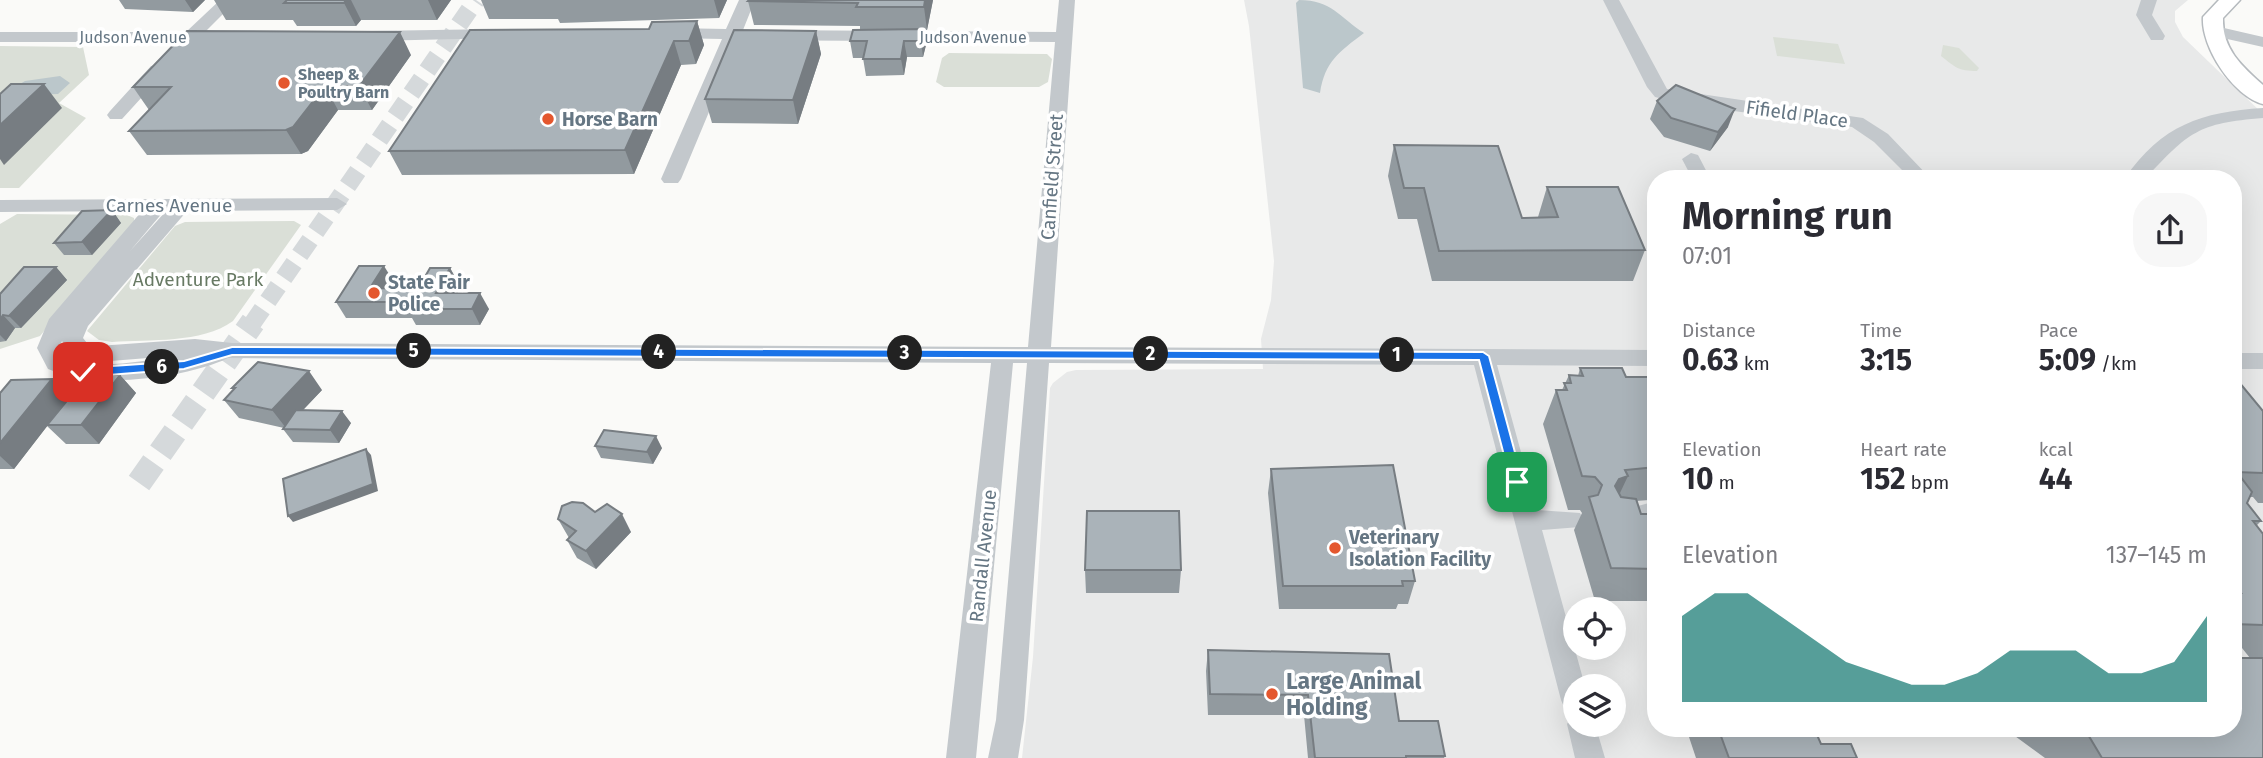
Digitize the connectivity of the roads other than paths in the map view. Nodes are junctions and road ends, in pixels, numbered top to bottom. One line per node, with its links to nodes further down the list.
1 (229, 0): 14 (street)
2 (747, 0): 10 (street)
3 (1066, 0): 16 (street, Canfield Street)
4 (1611, 0): 23 (street, Fifield Place)
5 (2149, 0): 12 (street)
6 (2230, 0): 7 (main road)
7 (2211, 30): 17 (street); 18 (main road)
8 (653, 33): 10 (street, Judson Avenue)
9 (514, 34): 11 (street)
10 (733, 34): 16 (street, Judson Avenue); 25 (street)
11 (353, 36)
12 (2157, 36)
13 (0, 37): 14 (street, Judson Avenue)
14 (191, 37): 15 (street, Judson Avenue); 20 (street)
15 (234, 37)
16 (1063, 37): 32 (street, Canfield Street)
17 (2263, 42)
18 (2263, 97)
19 (2263, 113): 24 (street)
20 (116, 115)
21 (1691, 159): 22 (street)
22 (1697, 170)
23 (1912, 170)
24 (2143, 170)
25 (671, 179)
26 (337, 204): 28 (street, Carnes Avenue)
27 (159, 205): 28 (street, Carnes Avenue); 29 (street, Carnes Avenue); 30 (street)
28 (181, 205): 30 (street)
29 (0, 206)
30 (232, 351): 31 (street)
31 (1003, 353): 32 (street); 43 (street, Randall Avenue)
32 (1038, 353): 33 (street); 44 (street, Randall Avenue)
33 (1483, 356): 34 (street); 38 (street)
34 (1647, 358)
35 (2242, 361): 36 (street)
36 (2263, 361)
37 (1647, 515): 40 (street)
38 (1527, 520): 39 (street); 41 (street)
39 (1571, 520)
40 (1615, 521)
41 (1568, 674)
42 (1584, 737): 45 (street)
43 (961, 758)
44 (1003, 758)
45 (1590, 758)

